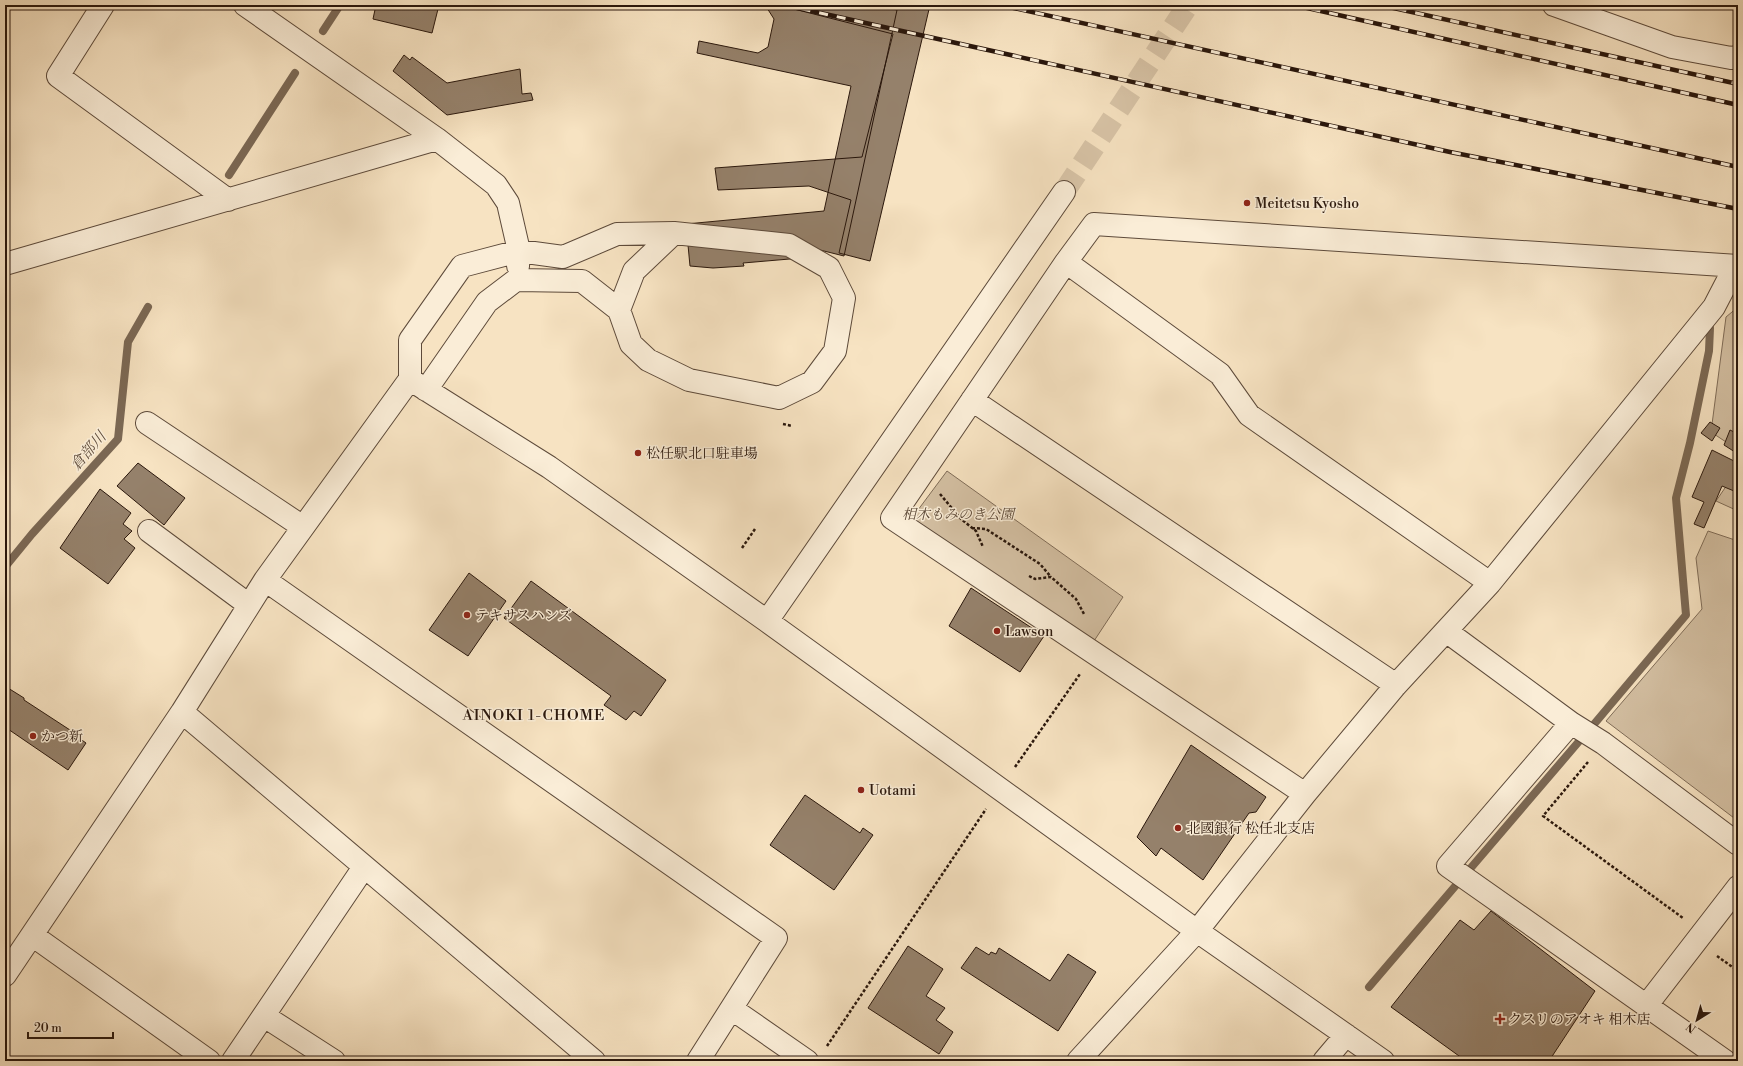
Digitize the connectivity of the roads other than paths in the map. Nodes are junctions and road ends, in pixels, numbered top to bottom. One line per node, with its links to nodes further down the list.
1 (104, 5): 7 (street)
2 (245, 5): 5 (street)
3 (1554, 5): 4 (street)
4 (1738, 57)
5 (437, 139): 7 (street); 9 (street)
6 (1064, 192): 24 (street)
7 (228, 200): 11 (street)
8 (674, 233): 9 (street); 15 (street); 15 (street)
9 (519, 251): 14 (street); 16 (street)
10 (1066, 262): 12 (street); 17 (street); 22 (street)
11 (5, 264)
12 (1738, 266)
13 (1738, 275): 22 (street)
14 (516, 280): 15 (street); 16 (street)
15 (619, 310)
16 (418, 384): 19 (street); 24 (street)
17 (972, 400): 26 (street); 29 (street)
18 (147, 423): 19 (street)
19 (303, 527): 21 (street)
20 (149, 531): 23 (street)
21 (265, 580): 23 (street); 37 (street)
22 (1490, 583): 25 (street)
23 (249, 605): 27 (street)
24 (767, 621): 33 (street)
25 (1446, 631): 26 (street); 28 (street)
26 (1396, 685): 29 (street)
27 (182, 712): 31 (street); 34 (street)
28 (1571, 723): 30 (street); 36 (street)
29 (1305, 794): 33 (street)
30 (1738, 844)
31 (364, 867): 38 (street); 43 (street)
32 (1738, 887): 36 (street)
33 (1197, 931): 39 (street); 46 (street)
34 (32, 935): 35 (street); 40 (street)
35 (5, 975)
36 (1646, 1006): 49 (street)
37 (732, 1009): 44 (street); 45 (street)
38 (264, 1016): 41 (street); 42 (street)
39 (1346, 1035): 47 (street); 48 (street)
40 (209, 1061)
41 (233, 1061)
42 (334, 1061)
43 (594, 1061)
44 (698, 1061)
45 (807, 1061)
46 (1078, 1061)
47 (1324, 1061)
48 (1383, 1061)
49 (1725, 1061)

